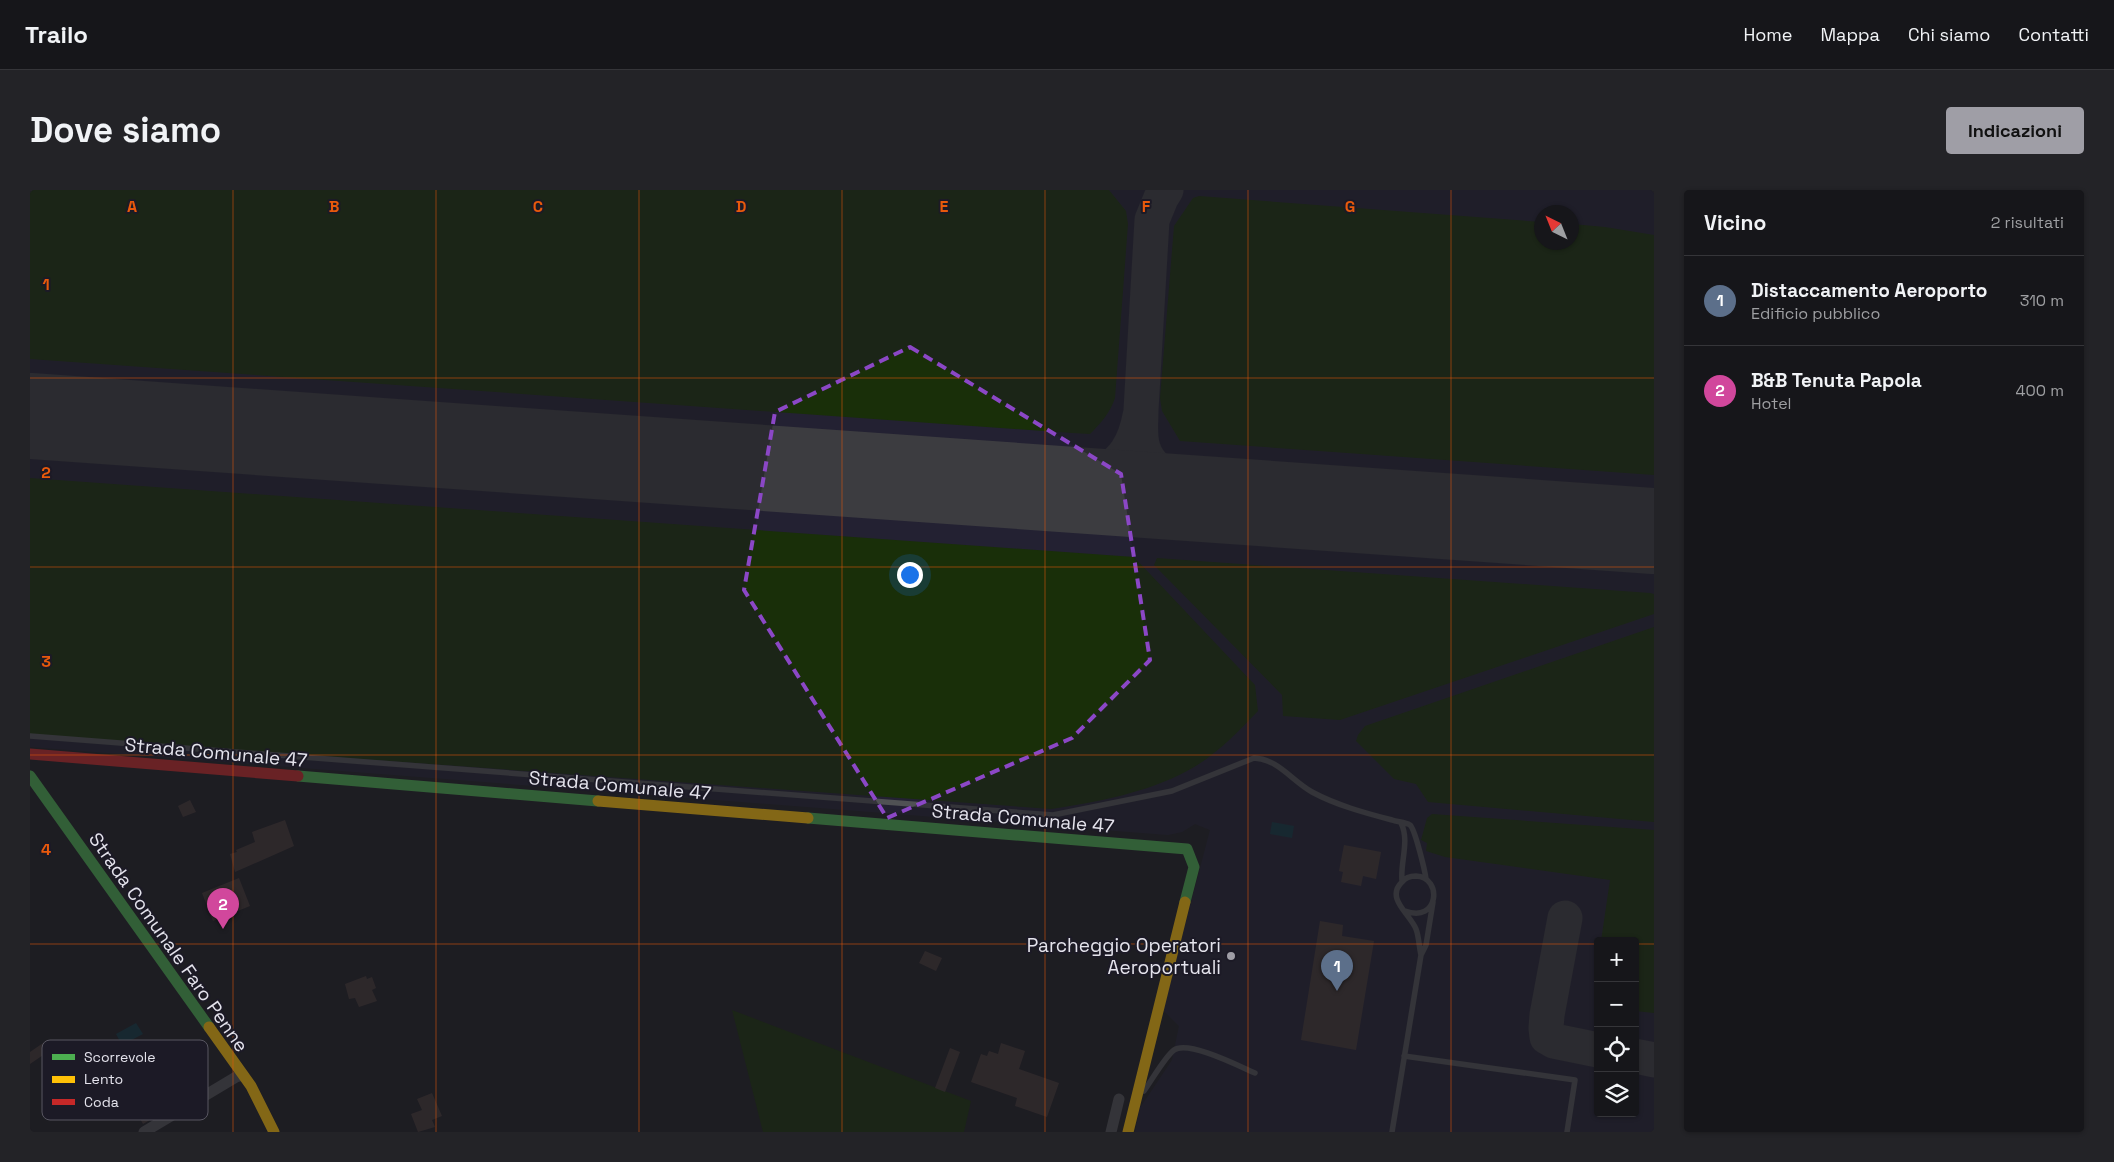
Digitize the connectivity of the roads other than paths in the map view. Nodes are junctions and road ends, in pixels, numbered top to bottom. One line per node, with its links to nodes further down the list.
1 (30, 736): 4 (lane)
2 (30, 754): 15 (street, Strada Comunale 47)
3 (30, 776): 12 (street, Strada Comunale Faro Penne)
4 (1401, 823): 5 (lane); 6 (lane)
5 (1426, 879): 6 (lane); 7 (lane)
6 (1402, 881): 8 (lane)
7 (1433, 902): 8 (lane); 9 (lane)
8 (1405, 911): 9 (lane)
9 (1421, 956): 10 (lane)
10 (1404, 1056): 21 (lane); 22 (lane)
11 (1255, 1073): 15 (lane)
12 (243, 1075): 13 (street); 18 (street, Strada Comunale Faro Penne)
13 (208, 1094)
14 (1119, 1099): 19 (street)
15 (1135, 1103): 20 (street)
16 (164, 1120): 17 (street)
17 (144, 1132)
18 (274, 1132)
19 (1111, 1132)
20 (1128, 1132)
21 (1392, 1132)
22 (1567, 1132)

